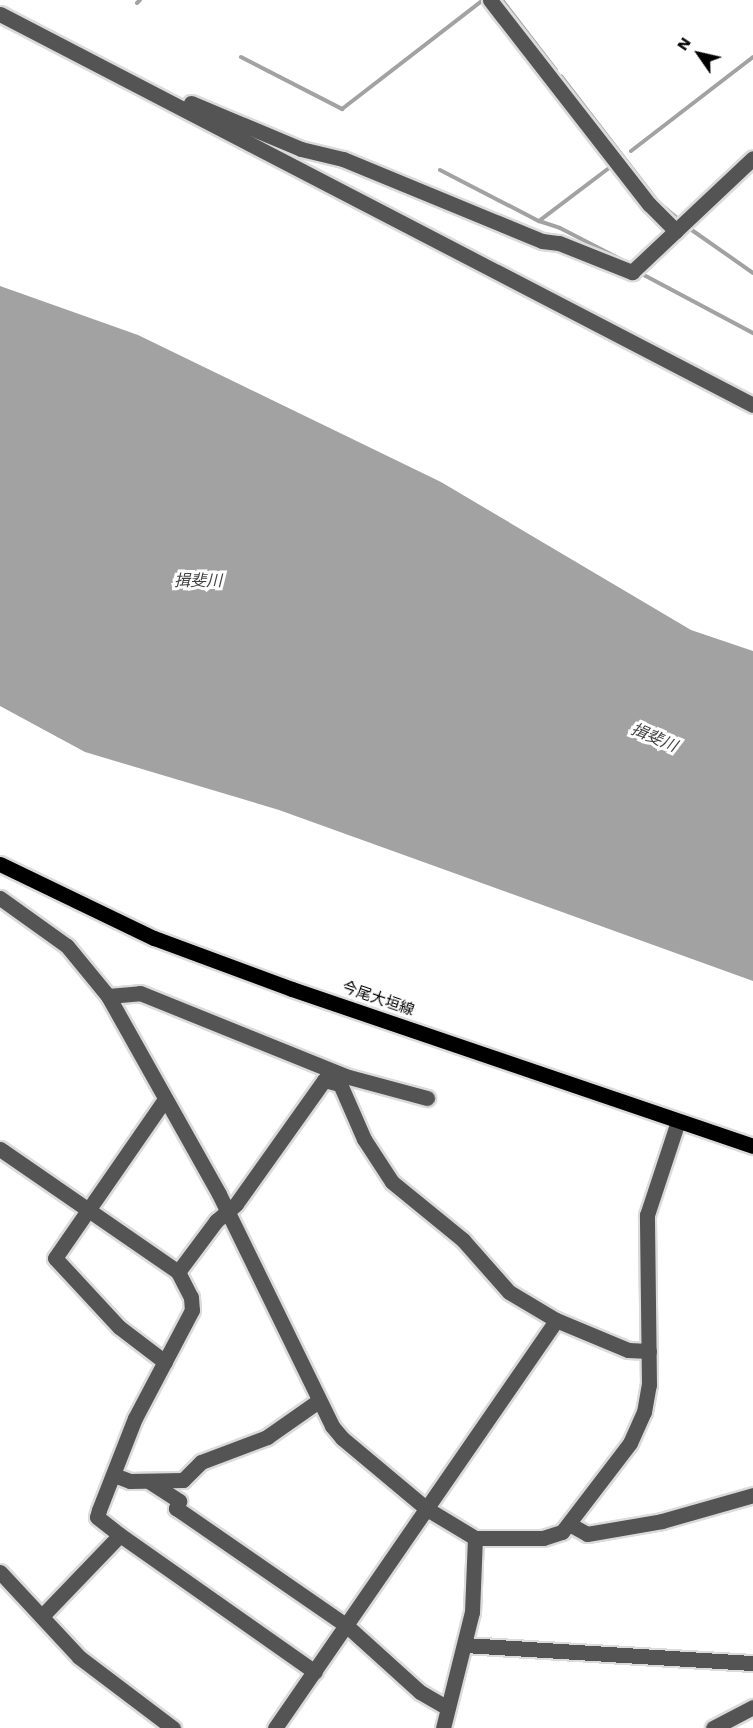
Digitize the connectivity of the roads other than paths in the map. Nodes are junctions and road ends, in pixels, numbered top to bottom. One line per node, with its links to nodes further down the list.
1 (490, 0): 5 (street)
2 (0, 14): 3 (street)
3 (171, 102): 5 (street); 6 (street)
4 (753, 158): 5 (street)
5 (676, 231)
6 (753, 405)
7 (0, 864): 12 (main road, 今尾大垣線)
8 (0, 898): 9 (street)
9 (108, 996): 10 (street); 11 (street)
10 (427, 1098)
11 (165, 1099): 15 (street); 16 (street)
12 (678, 1121): 13 (main road, 今尾大垣線); 19 (street)
13 (753, 1146)
14 (0, 1149): 15 (street)
15 (86, 1209): 17 (street); 20 (street)
16 (227, 1210): 17 (street); 18 (street); 21 (street)
17 (178, 1272): 20 (street)
18 (556, 1320): 19 (street); 25 (street)
19 (649, 1351): 26 (street)
20 (165, 1362): 22 (street)
21 (317, 1402): 23 (street); 25 (street)
22 (114, 1475): 23 (street); 27 (street)
23 (150, 1482): 31 (street)
24 (753, 1495): 26 (street)
25 (427, 1509): 28 (street); 31 (street)
26 (571, 1525): 28 (street)
27 (120, 1535): 30 (street); 34 (street)
28 (475, 1538): 32 (street)
29 (2, 1579): 30 (street)
30 (42, 1616): 37 (street)
31 (347, 1626): 34 (street); 36 (street)
32 (465, 1646): 33 (street); 36 (street)
33 (753, 1663)
34 (315, 1672): 38 (street)
35 (753, 1707): 40 (street)
36 (448, 1708): 39 (street)
37 (173, 1728)
38 (276, 1728)
39 (443, 1728)
40 (713, 1728)

